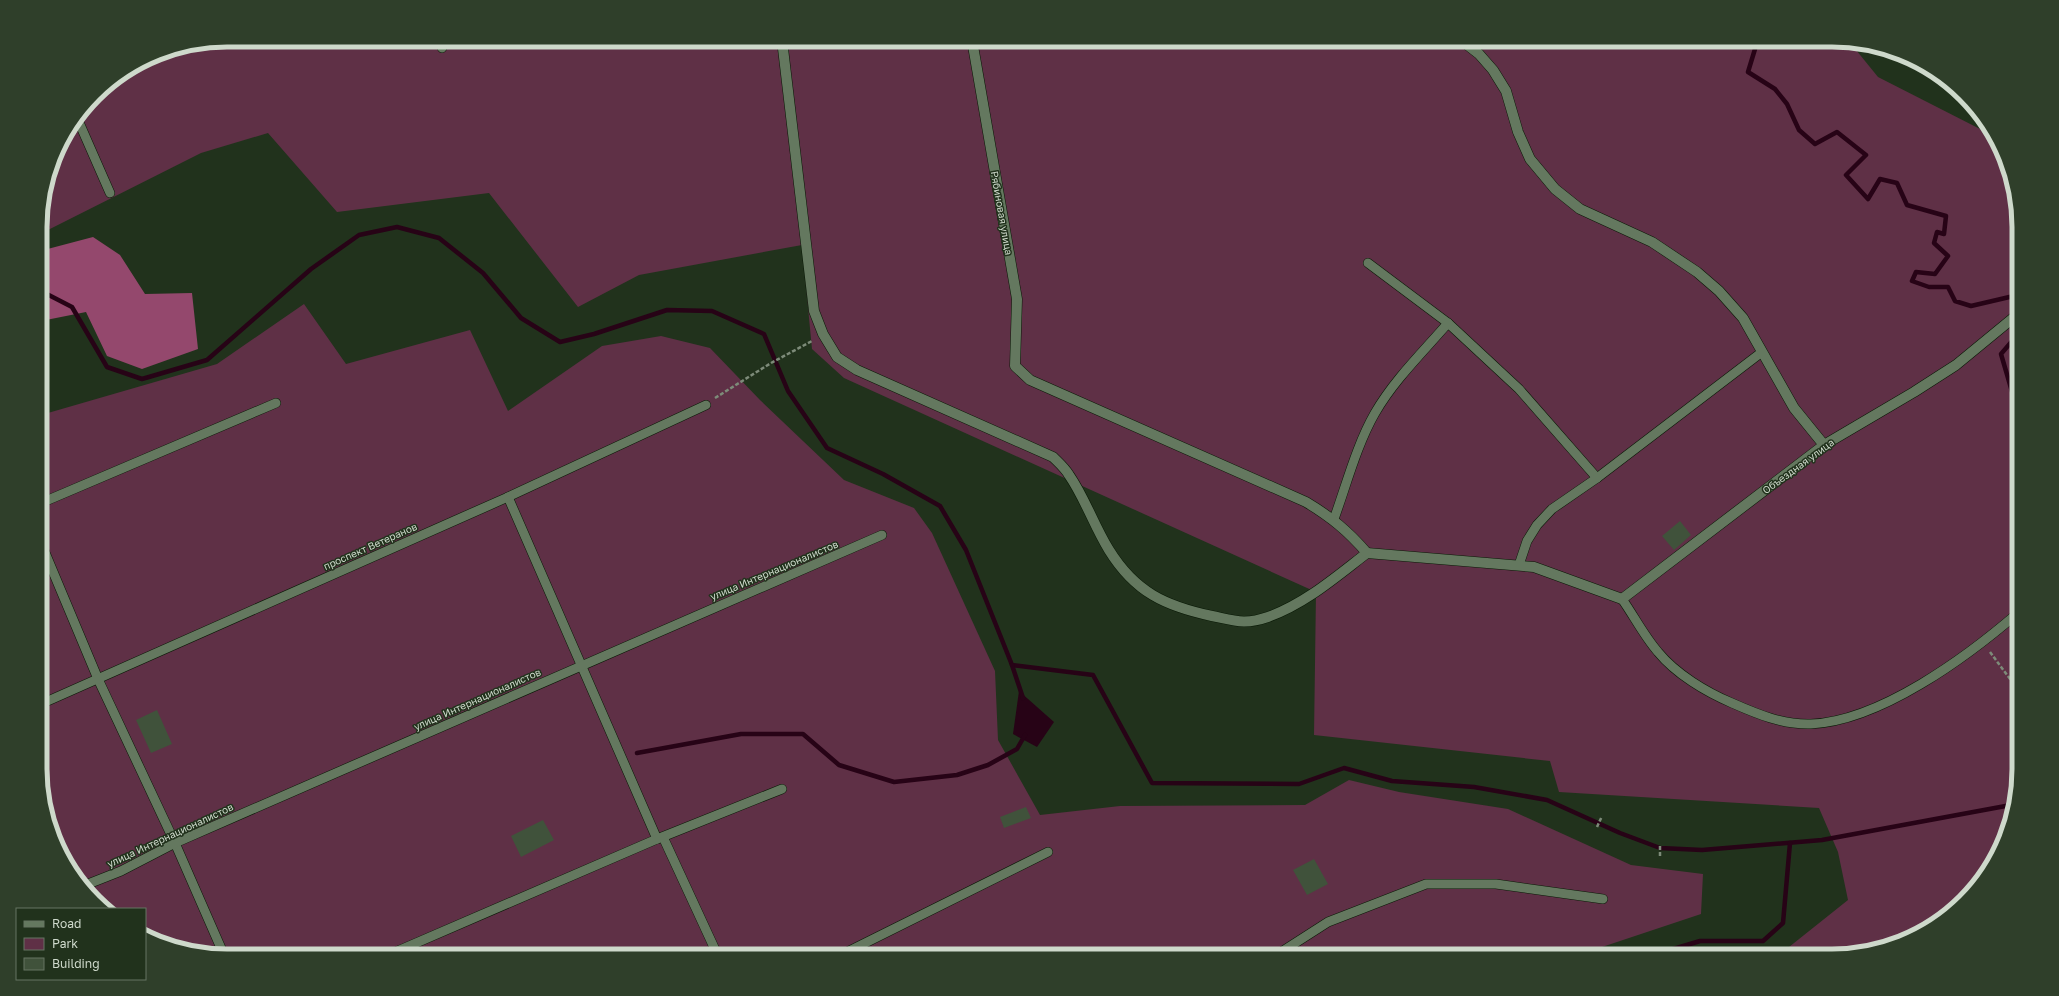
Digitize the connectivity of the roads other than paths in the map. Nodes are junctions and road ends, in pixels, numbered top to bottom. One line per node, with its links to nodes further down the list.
1 (783, 47): 18 (street)
2 (973, 47): 16 (street, Рябиновая улица)
3 (1470, 47): 9 (street)
4 (80, 124): 5 (lane)
5 (110, 193)
6 (1368, 263): 8 (lane)
7 (2012, 319): 12 (street, Объездная улица)
8 (1448, 323): 13 (lane); 16 (lane)
9 (1762, 352): 12 (street); 13 (lane)
10 (276, 403): 15 (lane)
11 (706, 405): 14 (lane, проспект Ветеранов)
12 (1824, 445): 21 (street, Объездная улица)
13 (1597, 478): 20 (lane)
14 (508, 497): 23 (lane); 24 (lane, проспект Ветеранов)
15 (47, 500)
16 (1334, 520): 18 (street, Рябиновая улица)
17 (882, 535): 23 (lane, улица Интернационалистов)
18 (1367, 553): 20 (street)
19 (47, 556): 24 (lane)
20 (1519, 566): 21 (street)
21 (1622, 599): 22 (lane)
22 (2012, 618)
23 (581, 665): 27 (lane); 28 (lane, улица Интернационалистов)
24 (98, 679): 25 (lane, проспект Ветеранов); 28 (lane)
25 (47, 701)
26 (782, 789): 27 (lane)
27 (660, 838): 33 (lane); 34 (lane)
28 (175, 843): 30 (lane, улица Интернационалистов); 32 (lane)
29 (1048, 852): 35 (lane)
30 (89, 884)
31 (1603, 899): 36 (lane)
32 (221, 949)
33 (402, 949)
34 (715, 949)
35 (853, 949)
36 (1286, 949)

